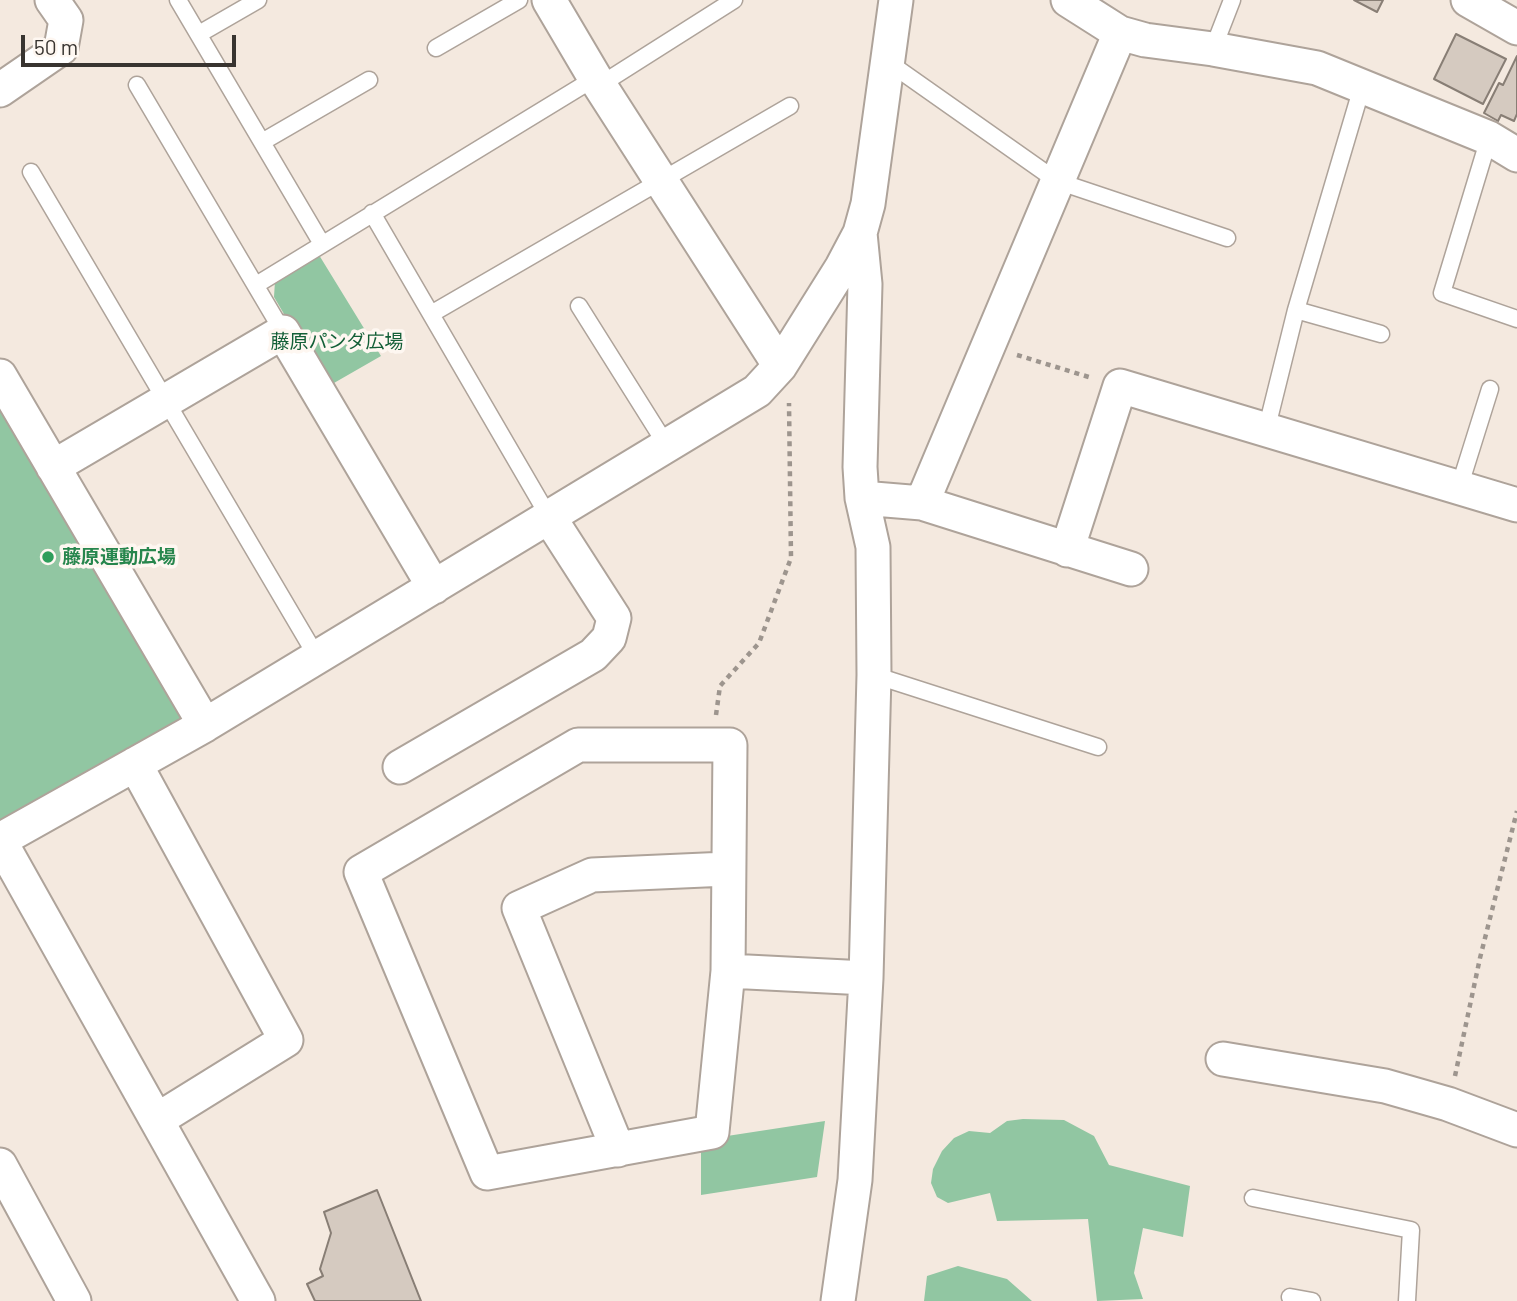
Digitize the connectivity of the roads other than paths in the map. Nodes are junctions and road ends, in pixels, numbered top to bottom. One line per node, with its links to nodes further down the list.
1 (52, 0): 21 (street)
2 (178, 0): 13 (lane)
3 (258, 0): 13 (lane)
4 (519, 0): 14 (lane)
5 (549, 0): 18 (street)
6 (897, 0): 16 (street)
7 (1069, 0): 12 (street)
8 (1232, 0): 15 (lane)
9 (1468, 0): 11 (street)
10 (734, 1): 18 (lane)
11 (1517, 28)
12 (1120, 33): 15 (street); 27 (street)
13 (199, 34): 23 (lane)
14 (436, 48)
15 (1213, 49): 20 (street)
16 (888, 62): 27 (lane); 29 (street)
17 (369, 80): 23 (lane)
18 (597, 81): 26 (street); 28 (lane)
19 (137, 85): 32 (lane)
20 (1362, 87): 24 (street); 34 (lane)
21 (0, 90)
22 (790, 106): 26 (lane)
23 (262, 142): 31 (lane)
24 (1503, 146): 36 (lane)
25 (31, 172): 42 (lane)
26 (662, 180): 35 (lane); 39 (street)
27 (1057, 181): 30 (lane); 48 (street)
28 (372, 214): 31 (lane); 35 (lane)
29 (860, 233): 39 (street); 47 (street)
30 (1227, 238)
31 (322, 244): 32 (lane)
32 (256, 285): 37 (lane)
33 (579, 306): 44 (lane)
34 (1296, 310): 38 (lane); 43 (lane)
35 (431, 314): 50 (lane)
36 (1517, 318)
37 (283, 332): 42 (street); 53 (street)
38 (1381, 334)
39 (784, 359): 44 (street)
40 (0, 376): 45 (street)
41 (1490, 389): 46 (lane)
42 (166, 401): 45 (street); 54 (lane)
43 (1266, 431): 46 (street); 51 (street)
44 (667, 446): 50 (street)
45 (54, 467): 56 (street)
46 (1458, 488): 49 (street)
47 (862, 498): 48 (street); 55 (street)
48 (922, 503): 51 (street)
49 (1517, 505)
50 (549, 517): 53 (street); 59 (street)
51 (1067, 550): 52 (street)
52 (1131, 569)
53 (433, 587): 54 (street)
54 (317, 657): 56 (street)
55 (874, 675): 57 (lane); 63 (street)
56 (205, 725): 58 (street)
57 (1098, 747)
58 (135, 764): 60 (street); 65 (street)
59 (400, 767)
60 (0, 840): 65 (street)
61 (727, 869): 62 (street); 67 (street); 67 (street)
62 (728, 971): 63 (street); 67 (street)
63 (866, 978): 73 (street)
64 (1223, 1059): 66 (street)
65 (157, 1120): 72 (street)
66 (1517, 1130)
67 (618, 1150)
68 (0, 1165): 71 (street)
69 (1253, 1198): 75 (lane)
70 (1290, 1297): 74 (lane)
71 (74, 1301)
72 (258, 1301)
73 (838, 1301)
74 (1311, 1301)
75 (1407, 1301)

